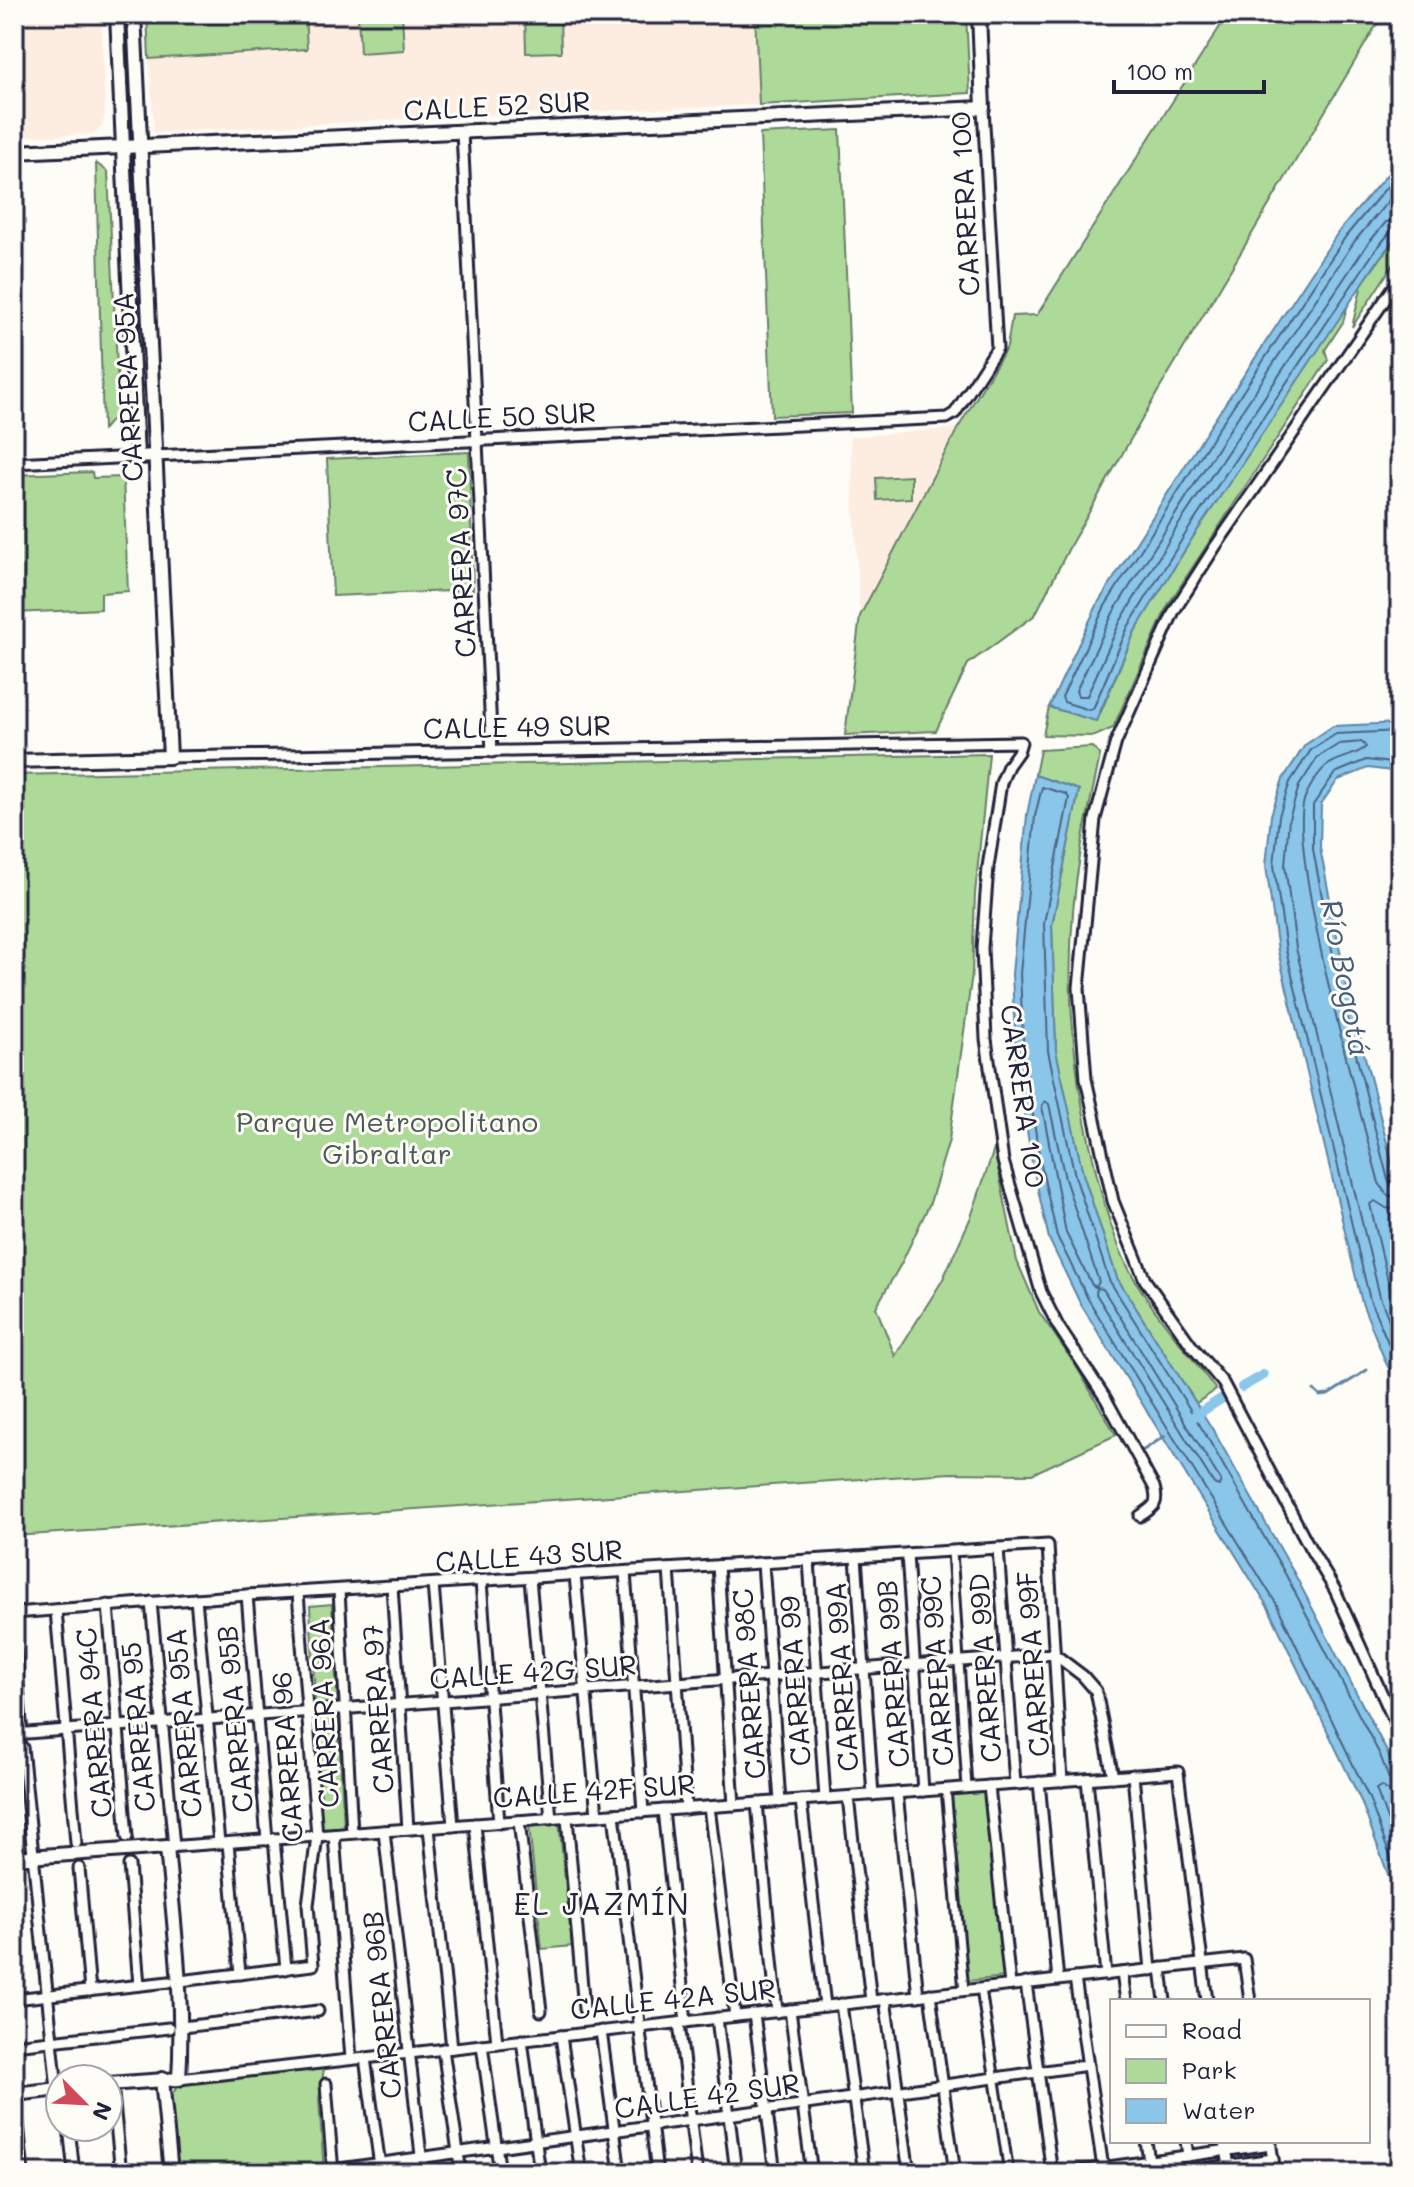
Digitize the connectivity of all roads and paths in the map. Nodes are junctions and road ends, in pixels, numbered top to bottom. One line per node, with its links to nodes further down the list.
1 (117, 14): 7 (street, CARRERA 95A)
2 (134, 14): 6 (street, CARRERA 95A)
3 (979, 14): 4 (street, CARRERA 100)
4 (983, 108): 5 (street, CALLE 52 SUR); 10 (street, CARRERA 100)
5 (462, 132): 6 (street, CALLE 52 SUR); 11 (street, CARRERA 97C)
6 (141, 147): 7 (street, CALLE 52 SUR); 12 (street, CARRERA 95A)
7 (123, 148): 8 (street, CALLE 52 SUR); 13 (street, CARRERA 95A)
8 (14, 152)
9 (1400, 278): 67 (street)
10 (974, 384): 11 (street, CALLE 50 SUR)
11 (478, 442): 12 (street, CALLE 50 SUR); 16 (street, CARRERA 97C)
12 (155, 456): 13 (street, CALLE 50 SUR); 17 (street, CARRERA 95A)
13 (137, 457): 14 (street, CALLE 50 SUR)
14 (14, 463)
15 (1021, 742): 16 (street, CALLE 49 SUR); 19 (street, CARRERA 100)
16 (492, 752): 17 (street, CALLE 49 SUR)
17 (170, 757): 18 (street, CALLE 49 SUR)
18 (14, 761)
19 (1140, 1516)
20 (1048, 1545): 21 (street, CALLE 43 SUR); 44 (street, CARRERA 99F)
21 (998, 1548): 22 (street, CALLE 43 SUR); 45 (street, CARRERA 99D)
22 (952, 1551): 23 (street, CALLE 43 SUR); 46 (street, CARRERA 99C)
23 (907, 1554): 24 (street, CALLE 43 SUR); 47 (street, CARRERA 99B)
24 (856, 1557): 25 (street, CALLE 43 SUR); 48 (street, CARRERA 99A)
25 (809, 1560): 26 (street, CALLE 43 SUR); 49 (street, CARRERA 99)
26 (763, 1563): 27 (street, CALLE 43 SUR); 50 (street, CARRERA 98C)
27 (718, 1566): 28 (street, CALLE 43 SUR); 51 (street)
28 (669, 1569): 29 (street, CALLE 43 SUR); 52 (street)
29 (625, 1572): 30 (street, CALLE 43 SUR); 53 (street)
30 (575, 1575): 31 (street, CALLE 43 SUR); 54 (street)
31 (530, 1578): 32 (street, CALLE 43 SUR); 55 (street)
32 (481, 1581): 33 (street, CALLE 43 SUR); 56 (street)
33 (433, 1584): 34 (street, CALLE 43 SUR); 57 (street)
34 (392, 1586): 35 (street, CALLE 43 SUR); 58 (street, CARRERA 97)
35 (339, 1590): 36 (street, CALLE 43 SUR); 59 (street, CARRERA 96A)
36 (298, 1593): 37 (street, CALLE 43 SUR); 60 (street, CARRERA 96)
37 (247, 1595): 38 (street, CALLE 43 SUR); 61 (street, CARRERA 95B)
38 (196, 1599): 39 (street, CALLE 43 SUR); 62 (street, CARRERA 95A)
39 (151, 1602): 40 (street, CALLE 43 SUR); 63 (street, CARRERA 95)
40 (108, 1605): 41 (street, CALLE 43 SUR); 64 (street, CARRERA 94C)
41 (56, 1610): 42 (street, CALLE 43 SUR); 65 (street)
42 (14, 1613)
43 (14, 1637): 66 (street)
44 (1054, 1654): 45 (street, CALLE 42G SUR); 70 (street); 72 (street, CARRERA 99F)
45 (1006, 1658): 46 (street, CALLE 42G SUR); 74 (street, CARRERA 99D)
46 (959, 1662): 47 (street, CALLE 42G SUR); 76 (street, CARRERA 99C)
47 (915, 1665): 48 (street, CALLE 42G SUR); 78 (street, CARRERA 99B)
48 (864, 1669): 49 (street, CALLE 42G SUR); 80 (street, CARRERA 99A)
49 (816, 1673): 50 (street, CALLE 42G SUR); 82 (street, CARRERA 99)
50 (771, 1676): 51 (street, CALLE 42G SUR); 84 (street, CARRERA 98C)
51 (726, 1680): 52 (street, CALLE 42G SUR); 86 (street)
52 (677, 1683): 53 (street, CALLE 42G SUR); 88 (street)
53 (633, 1687): 54 (street, CALLE 42G SUR); 90 (street)
54 (586, 1690): 55 (street, CALLE 42G SUR); 92 (street)
55 (540, 1693): 56 (street, CALLE 42G SUR); 94 (street)
56 (490, 1697): 57 (street, CALLE 42G SUR); 96 (street)
57 (443, 1700): 58 (street, CALLE 42G SUR); 98 (street)
58 (399, 1704): 59 (street, CALLE 42G SUR); 100 (street, CARRERA 97)
59 (345, 1707): 60 (street, CALLE 42G SUR); 102 (street, CARRERA 96A)
60 (305, 1710): 61 (street, CALLE 42G SUR); 104 (street, CARRERA 96)
61 (257, 1714): 62 (street, CALLE 42G SUR); 106 (street, CARRERA 95B)
62 (207, 1718): 63 (street, CALLE 42G SUR); 108 (street, CARRERA 95A)
63 (162, 1723): 64 (street, CALLE 42G SUR); 109 (street, CARRERA 95)
64 (118, 1727): 65 (street, CALLE 42G SUR); 105 (street, CARRERA 94C)
65 (67, 1730): 66 (street, CALLE 42G SUR); 107 (street)
66 (18, 1734)
67 (1400, 1734)
68 (22, 1747): 110 (street)
69 (1133, 1775): 70 (street, CALLE 42F SUR); 114 (street, CALLE 42F SUR); 116 (street)
70 (1113, 1777): 71 (street, CALLE 42F SUR)
71 (1087, 1779): 72 (street, CALLE 42F SUR); 119 (street)
72 (1062, 1781): 73 (street, CALLE 42F SUR)
73 (1039, 1782): 74 (street, CALLE 42F SUR); 121 (street)
74 (1015, 1784): 75 (street, CALLE 42F SUR)
75 (989, 1786): 76 (street, CALLE 42F SUR); 125 (street)
76 (967, 1788): 77 (street, CALLE 42F SUR)
77 (946, 1789): 78 (street, CALLE 42F SUR); 128 (street)
78 (923, 1791): 79 (street, CALLE 42F SUR)
79 (897, 1793): 80 (street, CALLE 42F SUR); 131 (street)
80 (873, 1795): 81 (street, CALLE 42F SUR)
81 (848, 1797): 82 (street, CALLE 42F SUR); 138 (street)
82 (825, 1798): 83 (street, CALLE 42F SUR)
83 (801, 1800): 84 (street, CALLE 42F SUR); 140 (street)
84 (780, 1802): 85 (street, CALLE 42F SUR)
85 (757, 1803): 86 (street, CALLE 42F SUR); 145 (street)
86 (734, 1805): 87 (street, CALLE 42F SUR)
87 (709, 1807): 88 (street, CALLE 42F SUR); 147 (street)
88 (686, 1809): 89 (street, CALLE 42F SUR)
89 (663, 1810): 90 (street, CALLE 42F SUR); 149 (street)
90 (643, 1812): 91 (street, CALLE 42F SUR)
91 (614, 1814): 92 (street, CALLE 42F SUR); 151 (street)
92 (597, 1815): 93 (street, CALLE 42F SUR)
93 (567, 1818): 94 (street, CALLE 42F SUR); 141 (street)
94 (551, 1819): 95 (street, CALLE 42F SUR)
95 (519, 1821): 96 (street, CALLE 42F SUR); 144 (street)
96 (499, 1823): 97 (street, CALLE 42F SUR)
97 (475, 1824): 98 (street, CALLE 42F SUR); 156 (street)
98 (453, 1826): 99 (street, CALLE 42F SUR)
99 (429, 1828): 100 (street, CALLE 42F SUR); 159 (street)
100 (408, 1829): 101 (street, CALLE 42F SUR)
101 (384, 1831): 102 (street, CALLE 42F SUR); 160 (street, CARRERA 96B)
102 (352, 1833): 103 (street, CALLE 42F SUR)
103 (334, 1835): 104 (street, CALLE 42F SUR); 162 (street)
104 (317, 1836): 106 (street, CALLE 42F SUR); 115 (street, CARRERA 96)
105 (127, 1837)
106 (270, 1840): 108 (street, CALLE 42F SUR); 115 (street, CARRERA 95B)
107 (76, 1843)
108 (224, 1843): 109 (street, CALLE 42F SUR); 118 (street, CARRERA 95A)
109 (170, 1847): 110 (street, CALLE 42F SUR); 122 (street, CARRERA 95)
110 (34, 1856): 111 (street, CALLE 42F SUR); 130 (street)
111 (14, 1858)
112 (129, 1865): 124 (street)
113 (79, 1868): 127 (street)
114 (1202, 1964): 116 (street, CALLE 42A SUR); 136 (street); 137 (street, CALLE 42A SUR)
115 (286, 1969): 118 (street)
116 (1156, 1969): 117 (street, CALLE 42A SUR); 135 (street)
117 (1122, 1973): 119 (street, CALLE 42A SUR); 134 (street)
118 (240, 1974): 122 (street)
119 (1106, 1975): 120 (street, CALLE 42A SUR)
120 (1075, 1978): 121 (street, CALLE 42A SUR); 164 (street)
121 (1058, 1980): 123 (street, CALLE 42A SUR)
122 (174, 1982): 124 (street); 150 (street, CARRERA 95)
123 (1026, 1983): 125 (street, CALLE 42A SUR); 165 (street)
124 (139, 1985): 127 (street)
125 (1010, 1985): 126 (street, CALLE 42A SUR)
126 (981, 1989): 128 (street, CALLE 42A SUR); 168 (street)
127 (90, 1991): 130 (street)
128 (964, 1991): 129 (street, CALLE 42A SUR)
129 (930, 1994): 131 (street, CALLE 42A SUR); 171 (street)
130 (48, 1995): 132 (street); 155 (street)
131 (918, 1996): 133 (street, CALLE 42A SUR)
132 (14, 1999)
133 (885, 1999): 138 (street, CALLE 42A SUR); 173 (street)
134 (1126, 1999)
135 (1164, 1999)
136 (1207, 1999)
137 (1250, 1999)
138 (871, 2001): 139 (street, CALLE 42A SUR)
139 (841, 2004): 140 (street, CALLE 42A SUR); 175 (street)
140 (825, 2006): 142 (street, CALLE 42A SUR)
141 (584, 2009)
142 (790, 2010): 145 (street, CALLE 42A SUR); 176 (street)
143 (318, 2011): 150 (street)
144 (541, 2011)
145 (777, 2012): 146 (street, CALLE 42A SUR)
146 (754, 2014): 147 (street, CALLE 42A SUR); 177 (street)
147 (735, 2016): 148 (street, CALLE 42A SUR)
148 (717, 2018): 149 (street, CALLE 42A SUR); 178 (street)
149 (682, 2022): 151 (street, CALLE 42A SUR); 179 (street)
150 (176, 2027): 155 (street); 167 (street, CARRERA 95)
151 (639, 2027): 152 (street, CALLE 42A SUR); 180 (street)
152 (601, 2031): 153 (street, CALLE 42A SUR); 181 (street)
153 (561, 2036): 154 (street, CALLE 42A SUR); 182 (street)
154 (522, 2040): 156 (street, CALLE 42A SUR); 183 (street)
155 (52, 2041): 157 (street); 163 (street)
156 (497, 2043): 158 (street, CALLE 42A SUR)
157 (14, 2045)
158 (482, 2045): 159 (street, CALLE 42A SUR); 191 (street)
159 (448, 2048): 160 (street, CALLE 42A SUR); 192 (street)
160 (410, 2053): 161 (street, CALLE 42A SUR); 194 (street, CARRERA 96B)
161 (365, 2058): 162 (street, CALLE 42A SUR); 197 (street)
162 (351, 2059): 167 (street, CALLE 42A SUR)
163 (55, 2063)
164 (1088, 2065): 165 (street, CALLE 42 SUR); 198 (street)
165 (1038, 2073): 168 (street, CALLE 42 SUR); 221 (street)
166 (162, 2079): 167 (street, CALLE 42A SUR); 169 (street, CALLE 42A SUR); 205 (street)
167 (179, 2079)
168 (994, 2079): 171 (street, CALLE 42 SUR); 220 (street)
169 (124, 2083)
170 (326, 2084): 200 (street)
171 (943, 2086): 173 (street, CALLE 42 SUR); 219 (street)
172 (44, 2091): 174 (street)
173 (898, 2092): 175 (street, CALLE 42 SUR); 218 (street)
174 (14, 2094): 202 (street)
175 (853, 2098): 176 (street, CALLE 42 SUR); 217 (street)
176 (803, 2104): 177 (street, CALLE 42 SUR); 216 (street)
177 (767, 2109): 178 (street, CALLE 42 SUR); 215 (street)
178 (729, 2114): 179 (street, CALLE 42 SUR); 214 (street)
179 (691, 2120): 180 (street, CALLE 42 SUR); 213 (street)
180 (651, 2125): 181 (street, CALLE 42 SUR); 212 (street)
181 (614, 2131): 182 (street, CALLE 42 SUR); 211 (street)
182 (576, 2136): 183 (street, CALLE 42 SUR); 210 (street)
183 (536, 2142): 191 (street, CALLE 42 SUR); 209 (street)
184 (71, 2143): 203 (street)
185 (117, 2143): 204 (street)
186 (1146, 2143): 196 (street)
187 (1186, 2143): 193 (street)
188 (1260, 2143): 190 (street)
189 (1271, 2143): 195 (street)
190 (1226, 2146): 193 (street); 199 (street)
191 (496, 2147): 192 (street, CALLE 42 SUR); 208 (street)
192 (458, 2152): 194 (street, CALLE 42 SUR); 207 (street)
193 (1188, 2156): 196 (street)
194 (421, 2157): 197 (street, CALLE 42 SUR); 206 (street, CARRERA 96B)
195 (1273, 2159): 199 (street); 224 (street)
196 (1149, 2161): 198 (street)
197 (380, 2168): 200 (street, CALLE 42 SUR)
198 (1103, 2168): 222 (street)
199 (1229, 2169): 201 (street)
200 (332, 2171)
201 (1188, 2172): 223 (street)
202 (23, 2173)
203 (74, 2173)
204 (121, 2173)
205 (171, 2173)
206 (423, 2173)
207 (461, 2173)
208 (500, 2173)
209 (540, 2173)
210 (581, 2173)
211 (620, 2173)
212 (657, 2173)
213 (697, 2173)
214 (736, 2173)
215 (775, 2173)
216 (812, 2173)
217 (864, 2173)
218 (909, 2173)
219 (955, 2173)
220 (1009, 2173)
221 (1052, 2173)
222 (1066, 2173)
223 (1176, 2173)
224 (1275, 2173)

